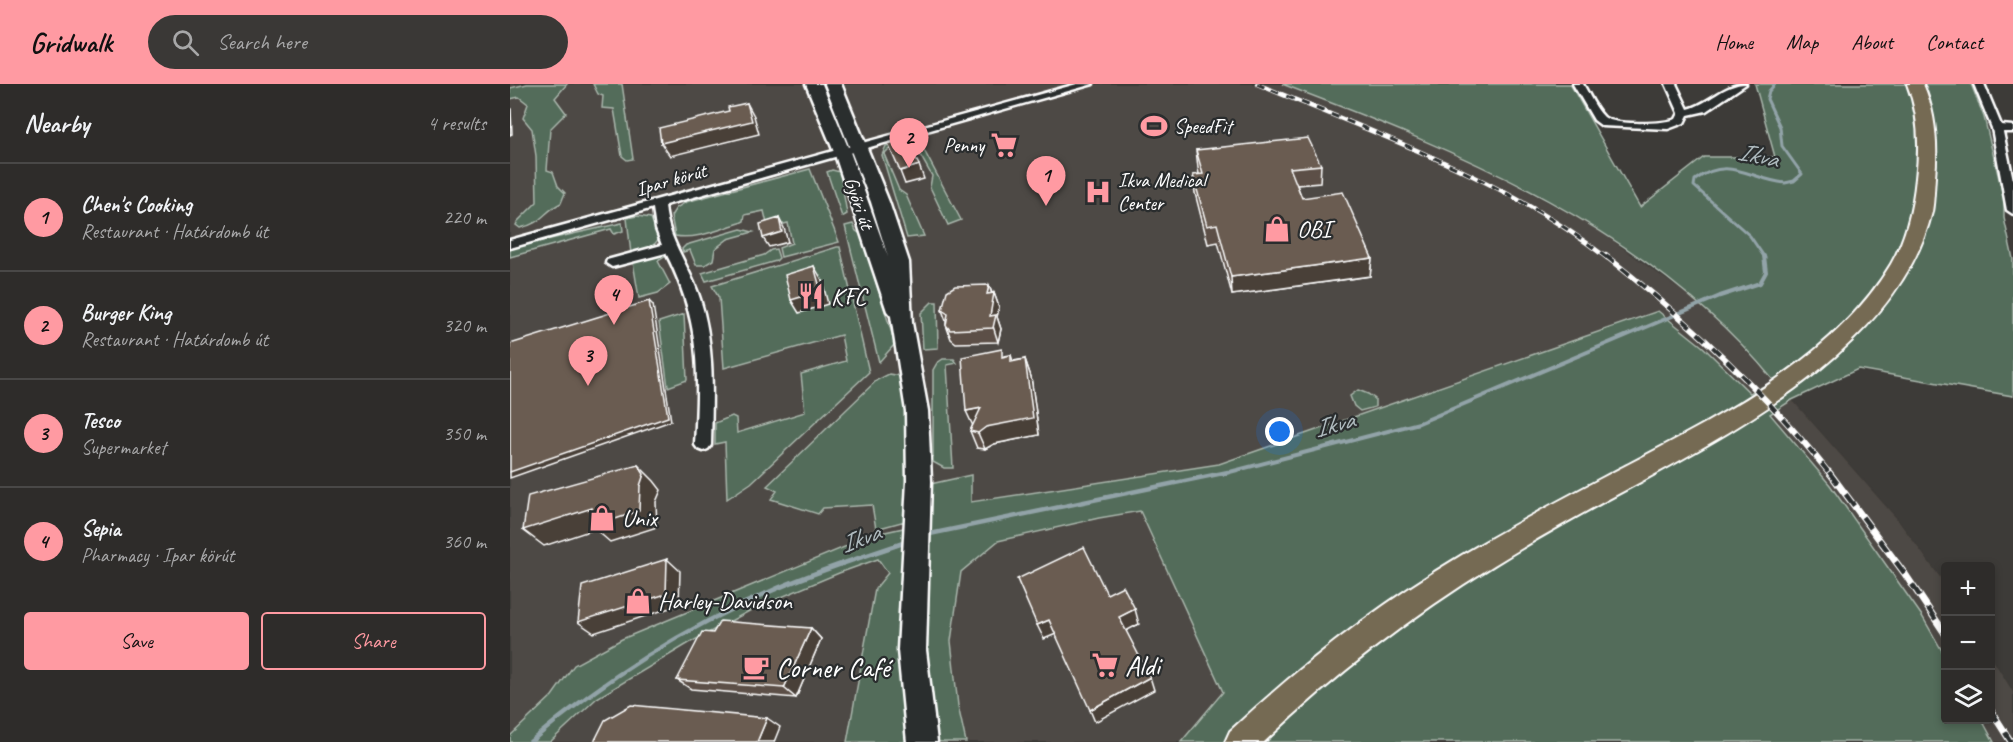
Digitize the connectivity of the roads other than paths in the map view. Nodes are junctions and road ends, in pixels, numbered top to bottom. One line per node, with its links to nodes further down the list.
1 (814, 84): 12 (main road, Győri út)
2 (833, 84): 12 (main road, Győri út)
3 (1088, 84): 12 (street, Ipar körút)
4 (1578, 84): 9 (street)
5 (1671, 84): 9 (street)
6 (1741, 84): 9 (street)
7 (1915, 84): 20 (main road)
8 (1979, 84): 10 (street)
9 (1684, 113)
10 (1997, 128): 11 (street); 14 (street)
11 (2013, 129)
12 (851, 150): 13 (street, Ipar körút); 19 (main road, Győri út)
13 (659, 204): 15 (street, Ipar körút); 16 (street)
14 (2013, 210)
15 (510, 244)
16 (668, 248): 17 (street); 18 (street)
17 (612, 263)
18 (703, 445)
19 (922, 742)
20 (1241, 742)

